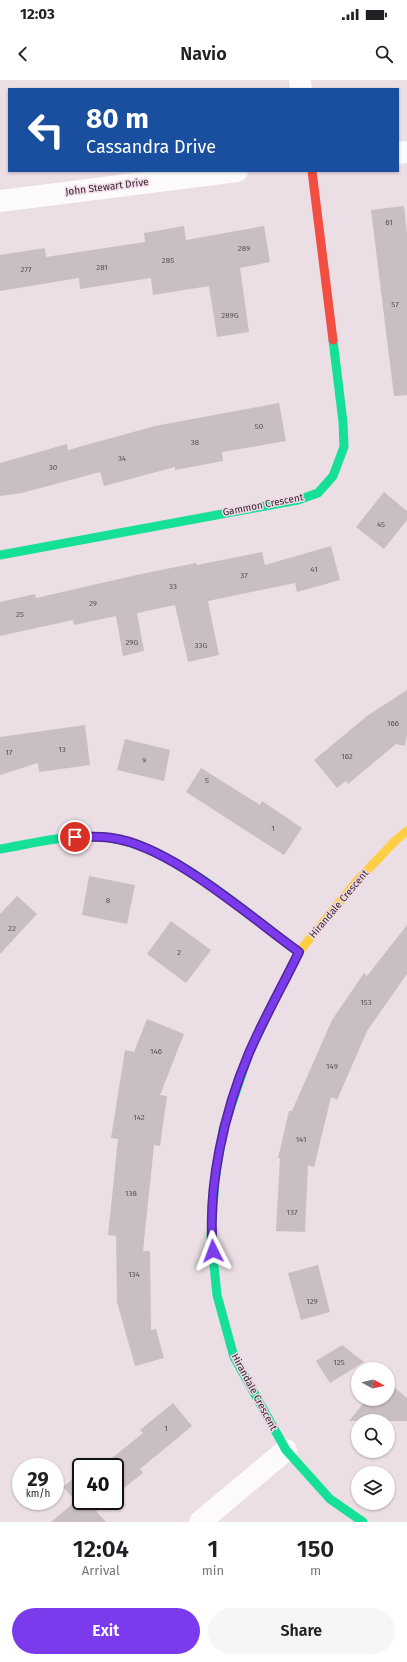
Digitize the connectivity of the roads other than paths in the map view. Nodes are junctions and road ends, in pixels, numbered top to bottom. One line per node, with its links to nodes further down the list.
1 (229, 172): 3 (street, John Stewart Drive)
2 (312, 172): 4 (street, Gammon Crescent)
3 (0, 201)
4 (0, 555)
5 (407, 831): 7 (street, Hirandale Crescent)
6 (0, 849): 7 (street)
7 (299, 952): 8 (street, Hirandale Crescent)
8 (286, 1450): 9 (street); 10 (street, Hirandale Crescent)
9 (200, 1522)
10 (363, 1522)

